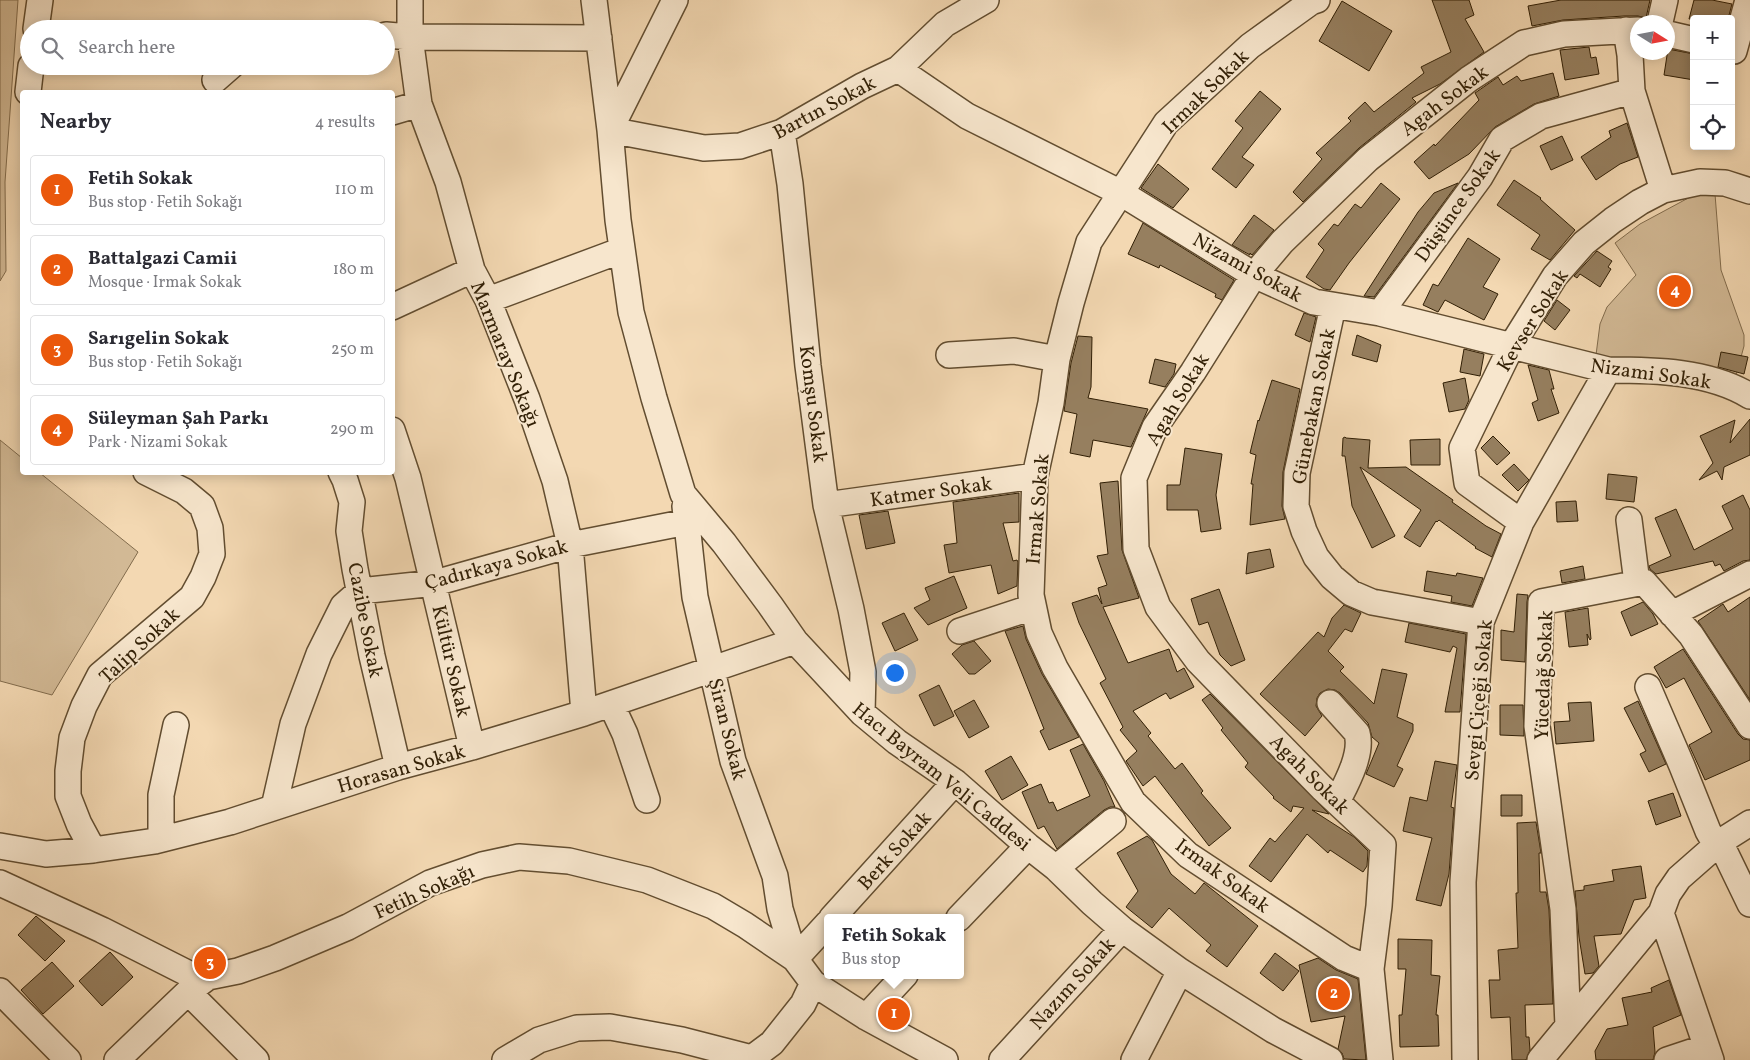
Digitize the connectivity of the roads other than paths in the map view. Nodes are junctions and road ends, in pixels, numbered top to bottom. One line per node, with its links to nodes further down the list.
1 (40, 0): 10 (street)
2 (410, 0): 12 (street, Marmaray Sokağı)
3 (594, 0): 14 (street, Hacı Bayram Veli Caddesi)
4 (675, 0): 24 (street)
5 (986, 0): 18 (street, Bartın Sokak)
6 (1317, 0): 28 (street, Irmak Sokak)
7 (1665, 0): 9 (street)
8 (1748, 0): 16 (street)
9 (1662, 15)
10 (37, 20)
11 (1630, 30): 31 (street, Agah Sokak)
12 (398, 36): 14 (street); 22 (street, Marmaray Sokağı)
13 (1675, 36): 15 (street)
14 (599, 38): 24 (street, Hacı Bayram Veli Caddesi)
15 (1690, 39)
16 (1738, 53)
17 (1630, 60): 21 (street)
18 (898, 69): 25 (street, Bartın Sokak); 28 (street, Nizami Sokak)
19 (30, 75): 20 (street)
20 (28, 90)
21 (1632, 92): 26 (street); 35 (street, Düşünce Sokak)
22 (419, 104): 23 (street); 30 (street, Marmaray Sokağı)
23 (395, 111)
24 (610, 130): 25 (street, Bartın Sokak); 29 (street, Hacı Bayram Veli Caddesi)
25 (782, 132): 46 (street, Komşu Sokak)
26 (1663, 190): 27 (street, Kevser Sokak); 36 (street, Kevser Sokak)
27 (1750, 191)
28 (1121, 193): 31 (street, Nizami Sokak); 38 (street, Irmak Sokak)
29 (622, 250): 32 (street); 45 (street, Hacı Bayram Veli Caddesi)
30 (472, 270): 32 (street, Marmaray Sokağı); 33 (street)
31 (1254, 275): 34 (street, Nizami Sokak); 72 (street, Agah Sokak)
32 (488, 300): 50 (street, Marmaray Sokağı)
33 (395, 306)
34 (1333, 306): 35 (street, Nizami Sokak); 57 (street, Günebakan Sokak)
35 (1380, 313): 36 (street, Nizami Sokak)
36 (1512, 345): 39 (street, Nizami Sokak); 49 (street, Kevser Sokak)
37 (949, 355): 38 (street)
38 (1057, 359): 44 (street, Irmak Sokak)
39 (1608, 370): 40 (street, Nizami Sokak); 49 (street, Sevgi Çiçeği Sokak)
40 (1748, 391)
41 (395, 439): 52 (street, Kültür Sokak)
42 (152, 475): 80 (street, Talip Sokak)
43 (342, 475): 54 (street, Cazibe Sokak)
44 (1035, 476): 46 (street, Katmer Sokak); 55 (street, Irmak Sokak)
45 (683, 494): 48 (street, Şiran Sokak); 59 (street, Hacı Bayram Veli Caddesi)
46 (826, 505): 65 (street, Komşu Sokak)
47 (1629, 520): 53 (street)
48 (687, 522): 50 (street, Çadırkaya Sokak); 60 (street, Şiran Sokak)
49 (1522, 522): 57 (street, Sevgi Çiçeği Sokak)
50 (570, 545): 52 (street, Çadırkaya Sokak); 64 (street, Marmaray Sokağı)
51 (1750, 574): 56 (street)
52 (435, 583): 54 (street, Çadırkaya Sokak); 68 (street, Kültür Sokak)
53 (1637, 583): 56 (street); 98 (street, Yücedağ Sokak)
54 (360, 591): 69 (street, Cazibe Sokak); 73 (street)
55 (1033, 607): 58 (street); 90 (street, Irmak Sokak)
56 (1672, 614): 67 (street)
57 (1481, 622): 110 (street, Sevgi Çiçeği Sokak)
58 (960, 631)
59 (795, 641): 60 (street, Horasan Sokak); 65 (street, Hacı Bayram Veli Caddesi)
60 (713, 670): 63 (street, Horasan Sokak); 89 (street, Şiran Sokak)
61 (1648, 687): 77 (street)
62 (1330, 703): 72 (street)
63 (611, 704): 64 (street, Horasan Sokak); 71 (street)
64 (584, 713): 68 (street, Horasan Sokak)
65 (862, 713): 70 (street, Hacı Bayram Veli Caddesi)
66 (176, 725): 76 (street)
67 (1750, 726)
68 (472, 747): 69 (street, Horasan Sokak)
69 (398, 767): 73 (street, Horasan Sokak)
70 (955, 782): 79 (street, Hacı Bayram Veli Caddesi); 85 (street, Berk Sokak)
71 (647, 800)
72 (1337, 802): 90 (street, Agah Sokak)
73 (274, 807): 76 (street, Horasan Sokak)
74 (1113, 821): 81 (street)
75 (1750, 823): 77 (street)
76 (161, 839): 80 (street, Horasan Sokak)
77 (1718, 844): 83 (street); 84 (street)
78 (0, 846): 80 (street, Horasan Sokak)
79 (1028, 846): 81 (street, Hacı Bayram Veli Caddesi); 86 (street)
80 (92, 850)
81 (1056, 868): 88 (street, Hacı Bayram Veli Caddesi)
82 (0, 883): 92 (street, Fetih Sokağı)
83 (1750, 904)
84 (1661, 913): 98 (street); 99 (street)
85 (836, 914)
86 (963, 914)
87 (824, 927): 89 (street)
88 (1122, 929): 91 (street, Hacı Bayram Veli Caddesi); 107 (street, Nazım Sokak)
89 (795, 959): 92 (street, Fetih Sokağı); 94 (street, Fetih Sokağı)
90 (1371, 969): 109 (street, Agah Sokak)
91 (1180, 971): 102 (street, Hacı Bayram Veli Caddesi); 108 (street)
92 (208, 977): 96 (street)
93 (901, 979): 97 (street)
94 (813, 983): 97 (street, Fetih Sokağı); 101 (street)
95 (0, 991): 103 (street)
96 (188, 992): 104 (street); 105 (street)
97 (866, 1016): 106 (street, Fetih Sokağı)
98 (1568, 1026): 111 (street)
99 (1709, 1054): 112 (street)
100 (520, 1056): 101 (street)
101 (753, 1059)
102 (1325, 1059)
103 (68, 1060)
104 (117, 1060)
105 (256, 1060)
106 (945, 1060)
107 (1002, 1060)
108 (1134, 1060)
109 (1380, 1060)
110 (1465, 1060)
111 (1540, 1060)
112 (1667, 1060)

